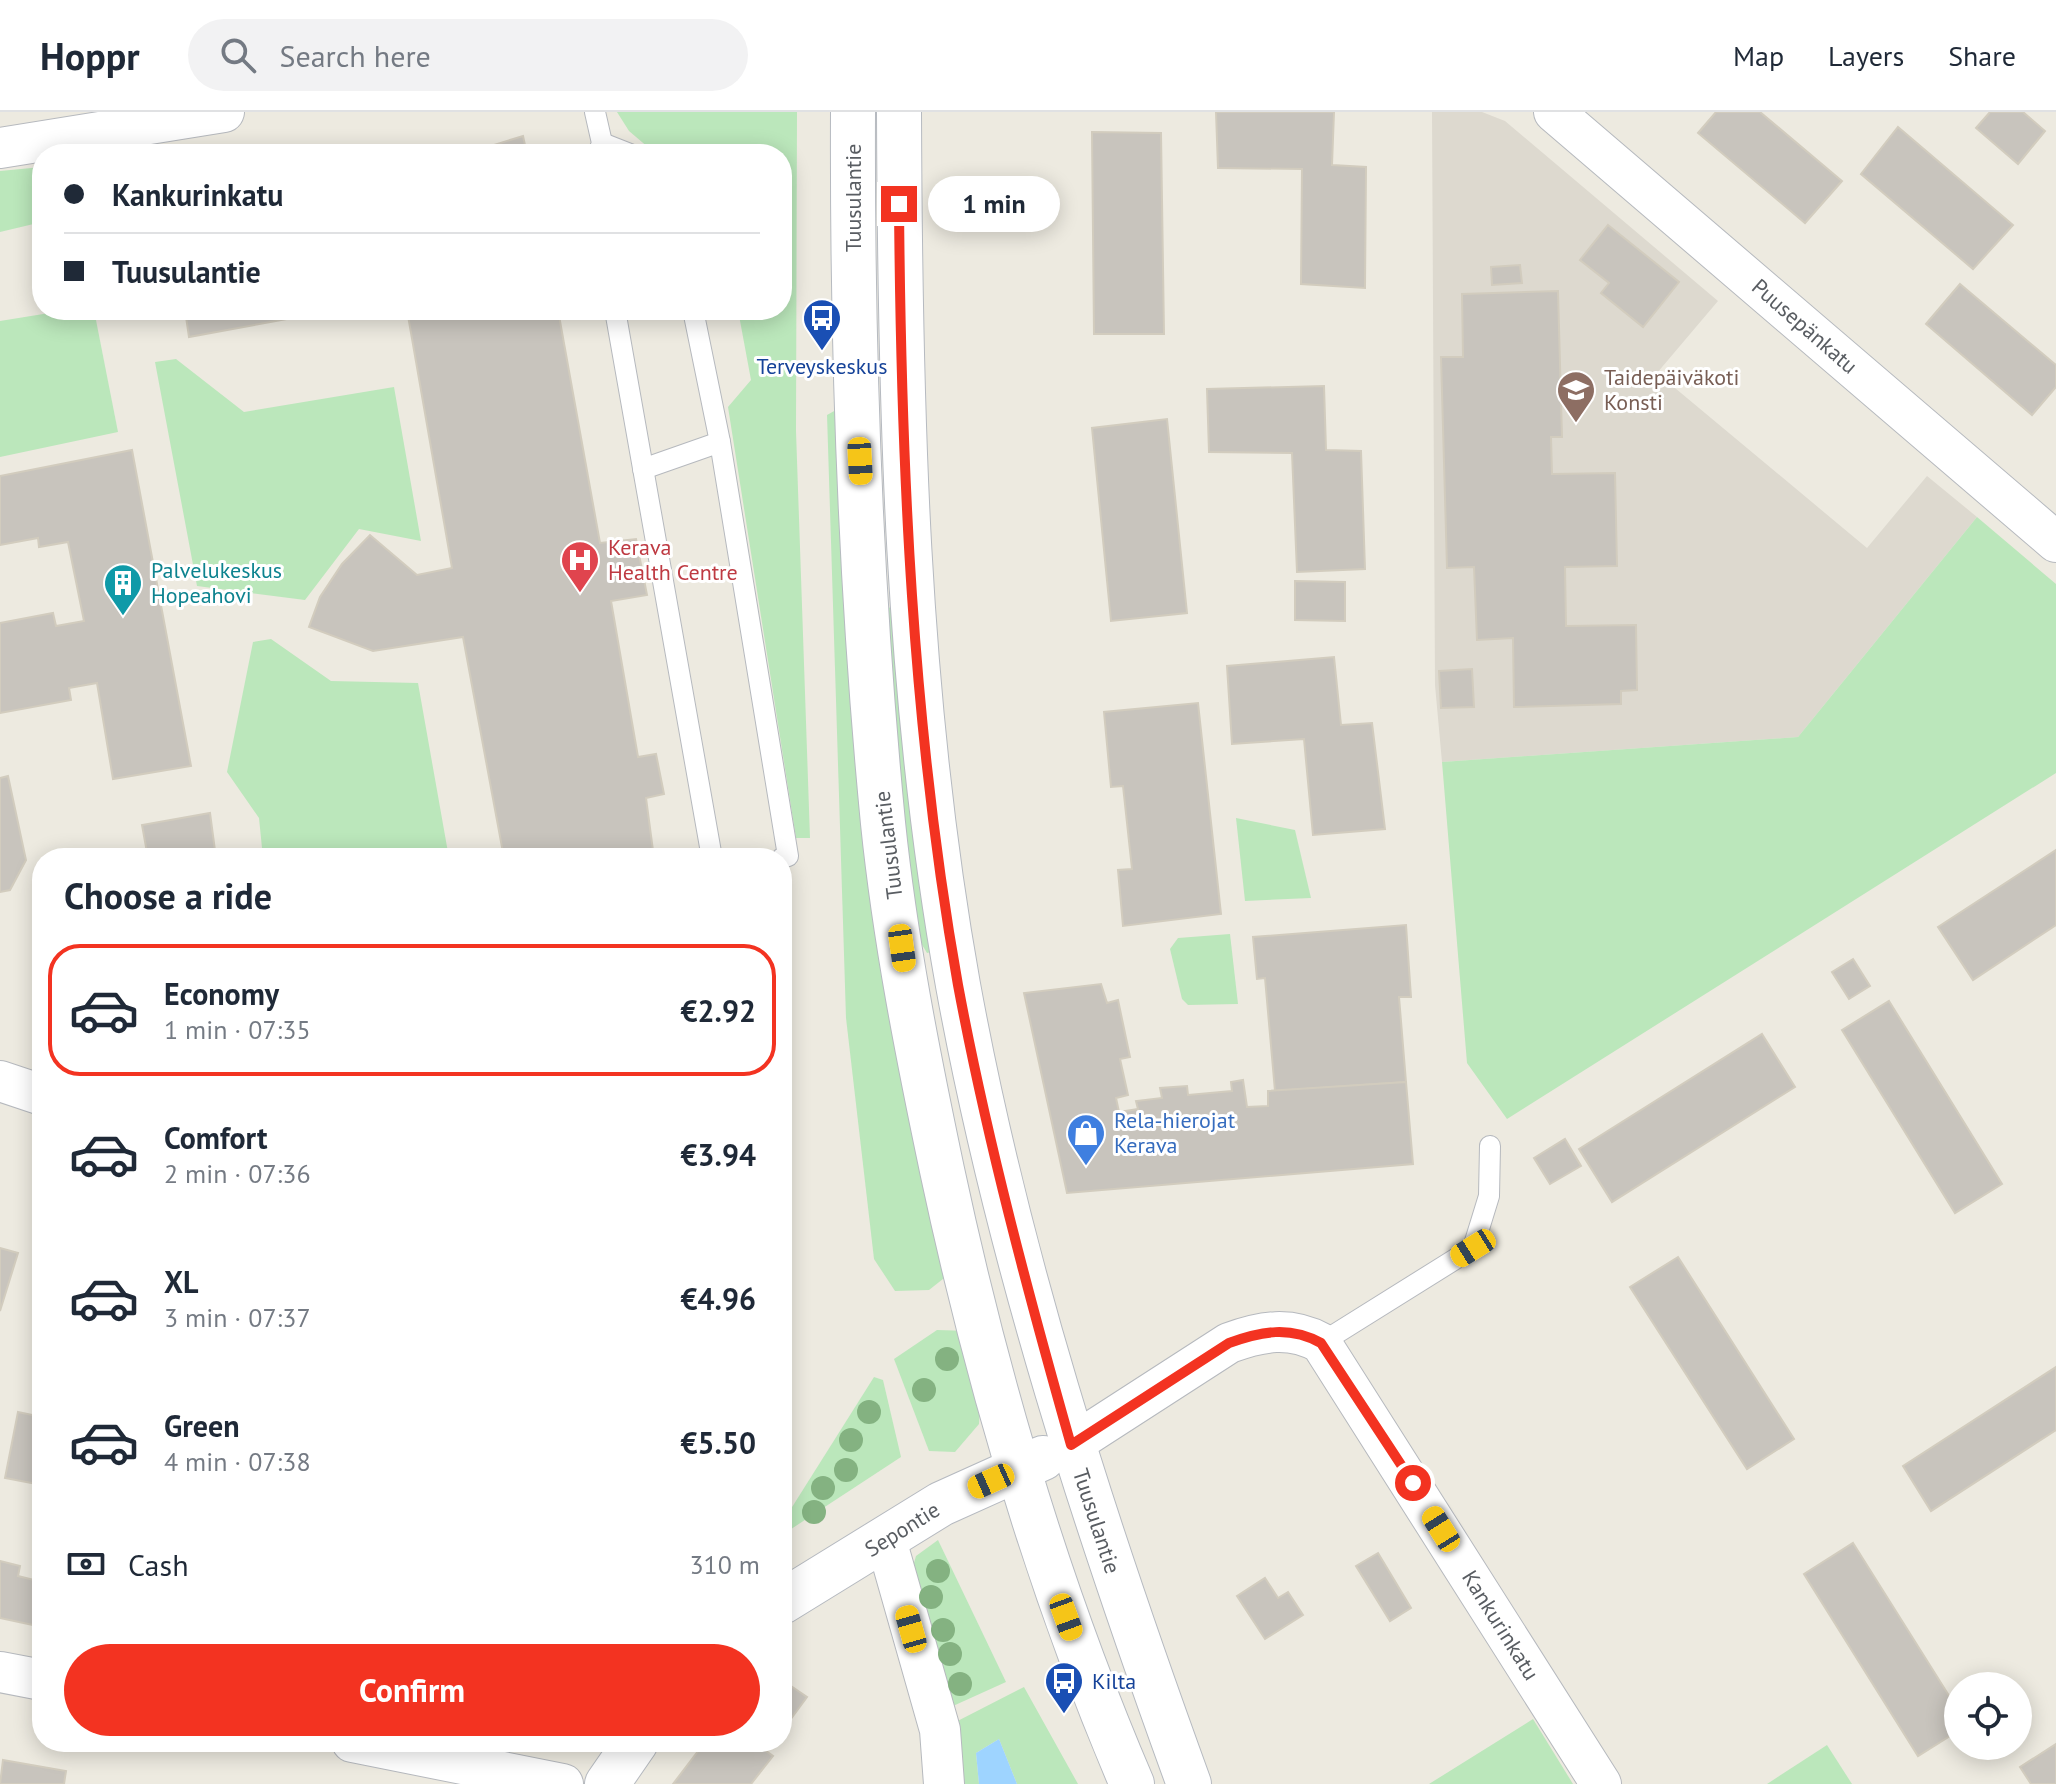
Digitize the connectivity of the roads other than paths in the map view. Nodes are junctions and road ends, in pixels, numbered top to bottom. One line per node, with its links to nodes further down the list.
1 (224, 112): 6 (street)
2 (595, 112): 7 (lane)
3 (853, 112): 21 (main road, Tuusulantie)
4 (899, 112): 20 (main road, Tuusulantie)
5 (1554, 112): 13 (street, Puusepänkatu)
6 (128, 118): 8 (street)
7 (599, 144)
8 (0, 148)
9 (617, 320): 12 (lane)
10 (695, 320): 11 (lane)
11 (720, 442): 12 (lane); 15 (lane)
12 (643, 469): 14 (lane)
13 (2056, 542)
14 (710, 848)
15 (787, 848)
16 (0, 1081): 17 (street)
17 (32, 1092)
18 (1490, 1146): 19 (lane)
19 (1321, 1343): 20 (street); 33 (street, Kankurinkatu)
20 (1071, 1445): 21 (main road, Sepontie); 32 (main road, Tuusulantie)
21 (1016, 1470): 22 (main road, Sepontie); 31 (main road, Tuusulantie)
22 (886, 1540): 23 (main road, Sepontie); 30 (street)
23 (792, 1596)
24 (0, 1672): 25 (street)
25 (32, 1678)
26 (402, 1752): 28 (street)
27 (629, 1752): 29 (main road)
28 (563, 1784)
29 (607, 1784)
30 (944, 1784)
31 (1132, 1784)
32 (1189, 1784)
33 (1601, 1784)

